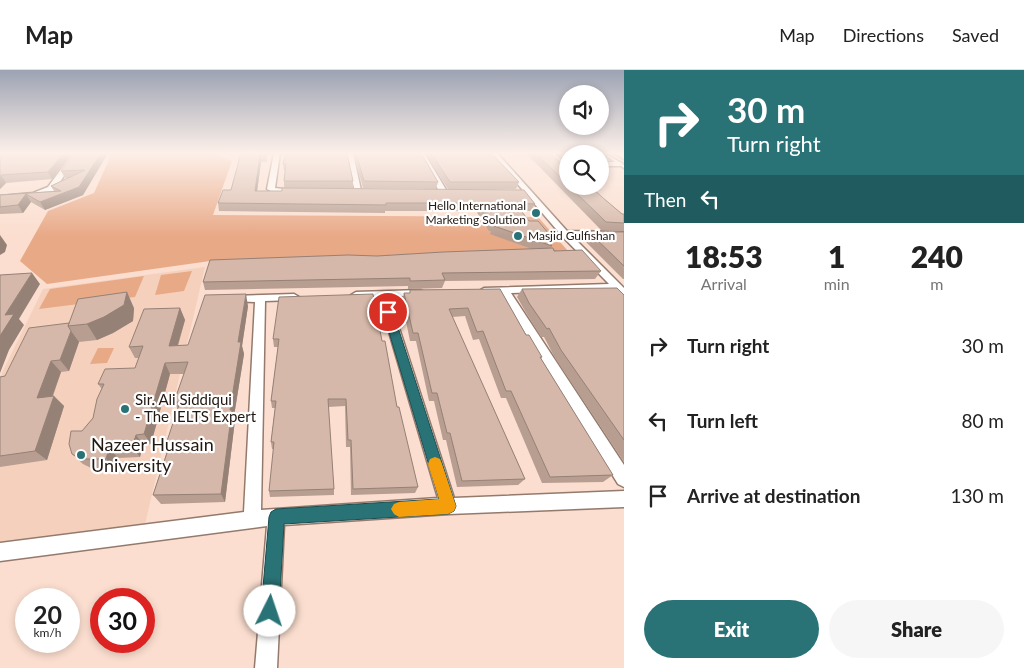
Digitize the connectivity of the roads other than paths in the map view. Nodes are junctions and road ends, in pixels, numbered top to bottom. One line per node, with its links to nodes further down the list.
1 (57, 181): 15 (street)
2 (273, 181): 6 (street)
3 (356, 181): 8 (street)
4 (437, 181): 11 (street)
5 (519, 181): 14 (street)
6 (295, 192)
7 (350, 193): 8 (street)
8 (359, 193): 9 (street)
9 (368, 193)
10 (434, 193): 11 (street)
11 (444, 193): 12 (street)
12 (453, 193)
13 (520, 194): 14 (street)
14 (530, 194): 16 (street)
15 (0, 198)
16 (565, 234): 17 (street); 19 (street)
17 (624, 235)
18 (504, 290): 19 (street); 20 (street); 27 (street)
19 (620, 290)
20 (476, 291)
21 (430, 293): 22 (street)
22 (383, 294): 23 (street); 29 (street)
23 (345, 296)
24 (307, 297): 25 (street)
25 (260, 298): 26 (street); 31 (street)
26 (222, 300)
27 (624, 479)
28 (624, 499): 29 (street)
29 (448, 506): 30 (street)
30 (276, 517): 31 (street); 33 (street)
31 (252, 519): 32 (street)
32 (0, 552)
33 (266, 668)

